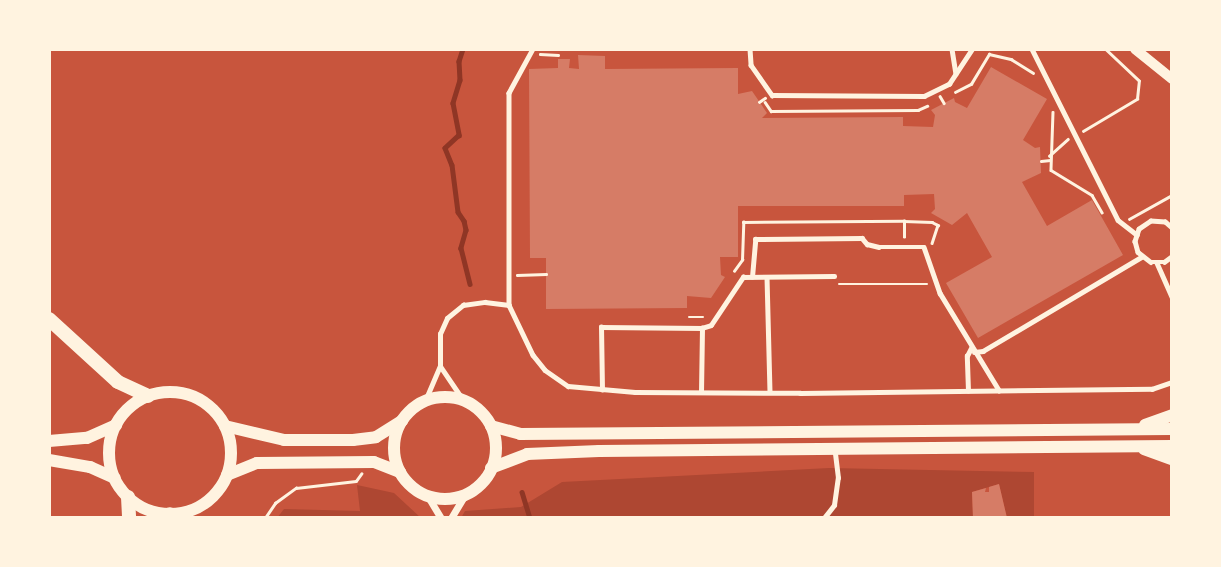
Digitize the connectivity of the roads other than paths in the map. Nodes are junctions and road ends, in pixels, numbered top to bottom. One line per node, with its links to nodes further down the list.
1 (615, 49): 2 (lane)
2 (654, 49)
3 (750, 49): 9 (lane)
4 (952, 49): 9 (lane)
5 (972, 49): 9 (lane)
6 (1031, 49): 12 (lane)
7 (1135, 49): 10 (street)
8 (533, 52): 20 (lane)
9 (956, 75)
10 (1172, 79)
11 (1172, 227): 12 (lane)
12 (1137, 235): 14 (lane)
13 (1172, 256): 15 (lane)
14 (1142, 257): 15 (lane); 23 (lane)
15 (1157, 263): 19 (lane)
16 (834, 276): 18 (lane)
17 (752, 277): 18 (lane); 22 (lane); 23 (lane)
18 (767, 277): 29 (lane)
19 (1172, 297)
20 (509, 305): 24 (lane); 26 (lane)
21 (49, 319): 31 (highway)
22 (702, 328): 26 (lane); 30 (lane)
23 (973, 349): 27 (lane); 28 (lane)
24 (440, 366): 32 (lane); 33 (lane)
25 (1172, 382): 28 (lane)
26 (602, 390): 30 (lane)
27 (968, 391): 28 (lane); 29 (lane)
28 (999, 391)
29 (771, 392): 30 (lane)
30 (701, 393)
31 (148, 396): 36 (main road); 37 (main road)
32 (425, 401): 33 (main road); 35 (main road)
33 (464, 401): 38 (main road)
34 (1172, 415): 39 (main road)
35 (402, 421): 37 (main road); 48 (main road)
36 (116, 425): 41 (main road); 50 (main road)
37 (225, 426): 49 (main road)
38 (491, 426): 39 (main road); 47 (main road)
39 (1135, 429): 40 (main road)
40 (1172, 429)
41 (49, 441)
42 (1137, 446): 43 (main road); 44 (main road); 45 (main road)
43 (1172, 446)
44 (835, 447): 47 (main road); 58 (lane)
45 (1172, 459)
46 (49, 460): 50 (main road)
47 (491, 468): 52 (main road)
48 (400, 472): 49 (main road); 51 (main road)
49 (227, 475): 54 (main road)
50 (115, 478): 53 (main road)
51 (427, 495): 52 (main road); 56 (street)
52 (465, 495): 57 (street)
53 (128, 497): 54 (main road); 55 (highway)
54 (168, 516)
55 (129, 518)
56 (441, 518)
57 (451, 518)
58 (824, 518)

